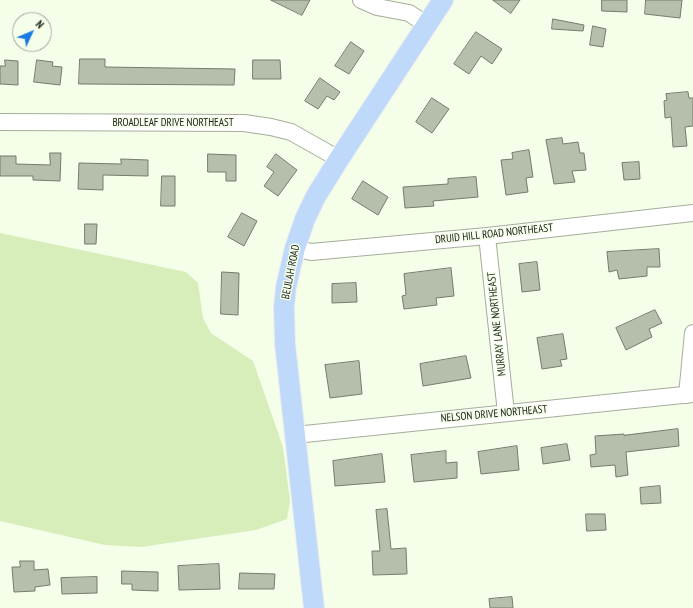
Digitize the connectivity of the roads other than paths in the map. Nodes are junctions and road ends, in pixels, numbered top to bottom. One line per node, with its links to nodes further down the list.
1 (361, 0): 3 (street)
2 (443, 0): 3 (main road, BEULAH ROAD)
3 (427, 25): 5 (main road, BEULAH ROAD)
4 (0, 122): 5 (street, BROADLEAF DRIVE NORTHEAST)
5 (339, 159): 8 (main road, BEULAH ROAD)
6 (693, 213): 7 (street, DRUID HILL ROAD NORTHEAST)
7 (487, 236): 8 (street, DRUID HILL ROAD NORTHEAST); 11 (street, MURRAY LANE NORTHEAST)
8 (295, 248): 12 (main road, BEULAH ROAD)
9 (693, 333): 10 (street)
10 (690, 395): 11 (street, NELSON DRIVE NORTHEAST)
11 (506, 413): 12 (street, NELSON DRIVE NORTHEAST)
12 (295, 434): 13 (main road, BEULAH ROAD)
13 (314, 608)

